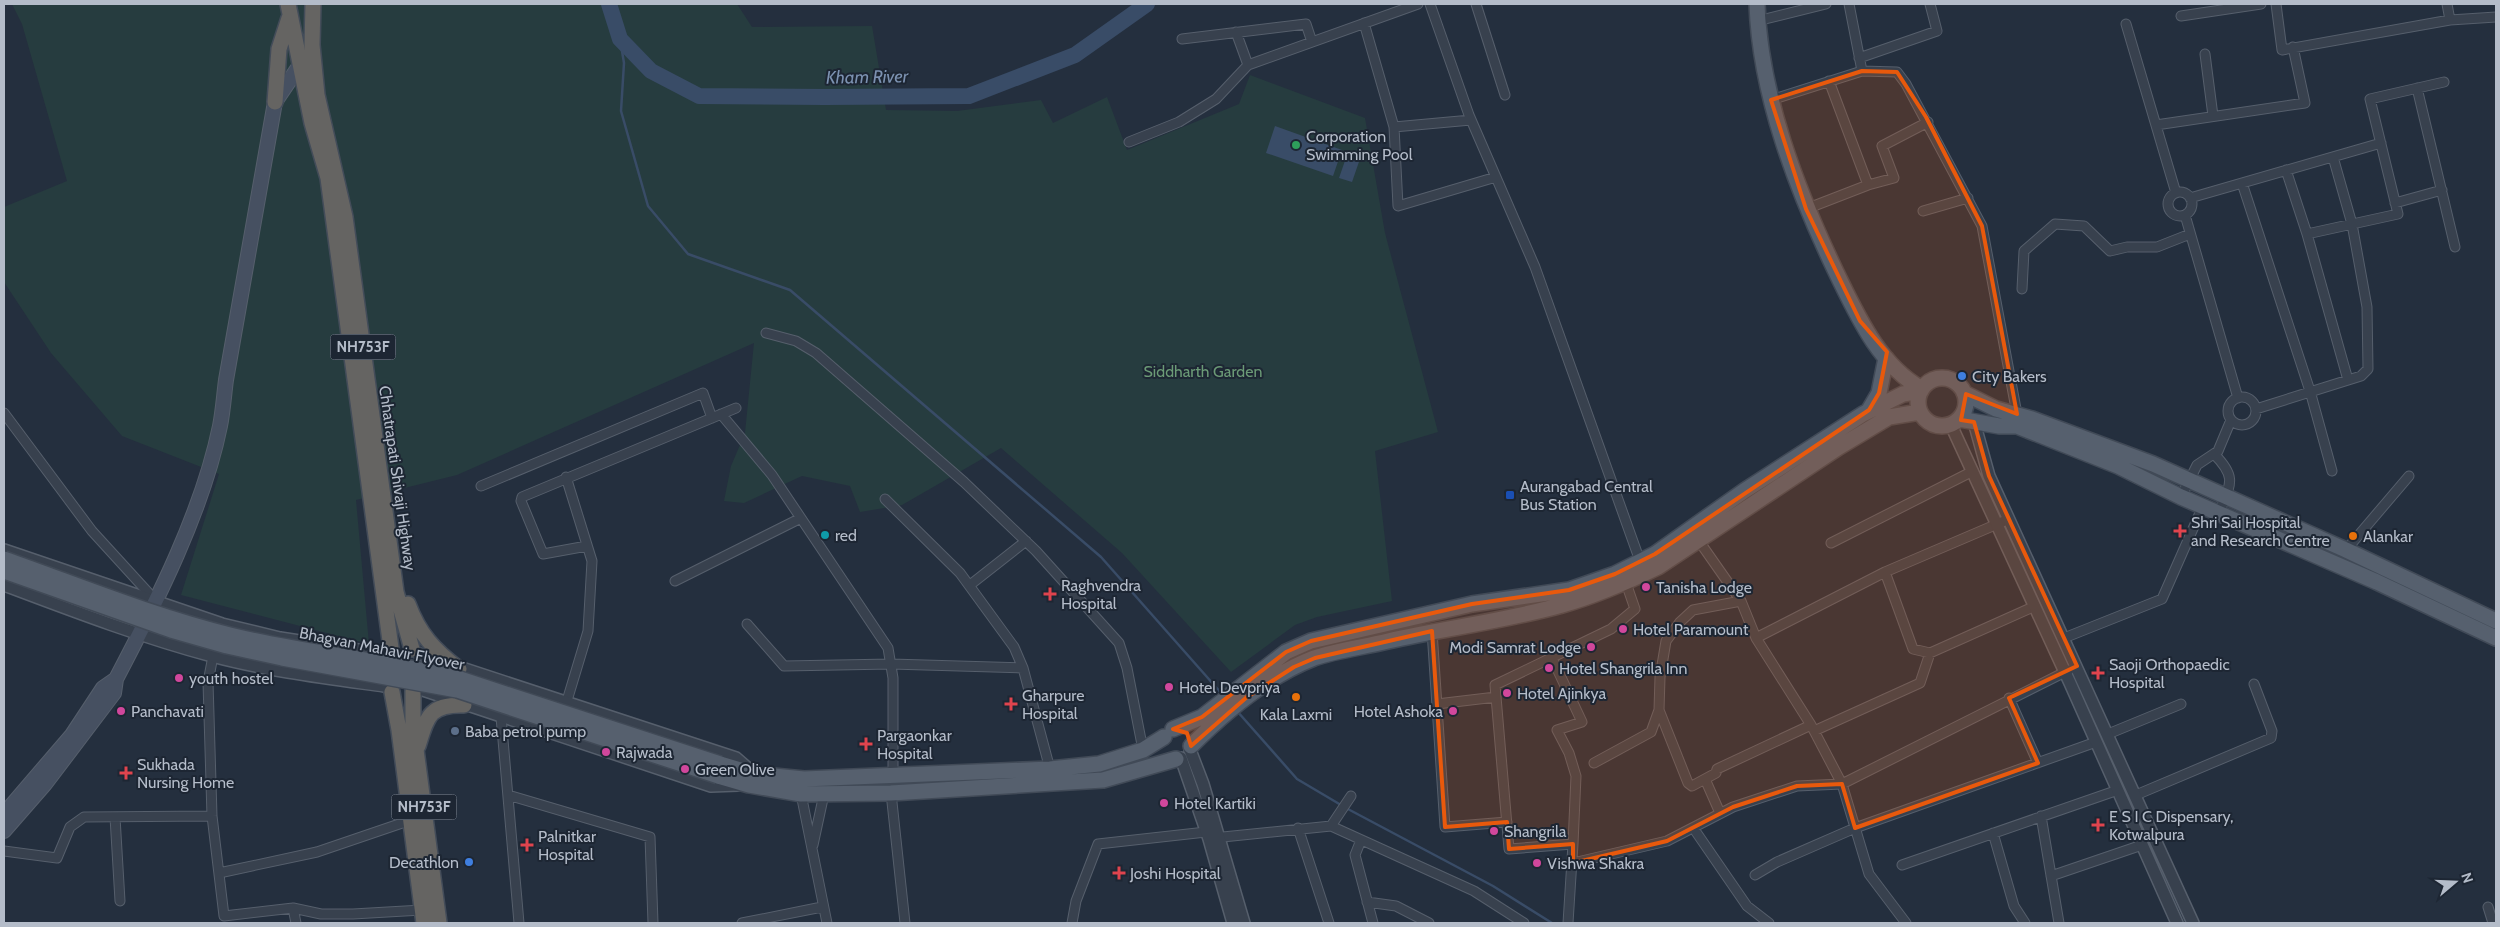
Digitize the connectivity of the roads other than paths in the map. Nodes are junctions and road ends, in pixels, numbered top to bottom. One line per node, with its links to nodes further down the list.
1 (313, 4): 22 (highway, NH753F)
2 (1418, 4): 17 (street)
3 (1430, 4): 36 (street)
4 (1476, 4): 32 (street)
5 (1762, 4): 13 (main road)
6 (1826, 4): 13 (street)
7 (1849, 4): 25 (street)
8 (1930, 4): 25 (street)
9 (2261, 4): 14 (street)
10 (2276, 4): 23 (street)
11 (2447, 4): 16 (street)
12 (289, 10): 27 (highway, NH753F); 34 (highway)
13 (1757, 14): 33 (main road)
14 (2180, 16)
15 (2496, 17): 16 (street)
16 (2450, 20): 23 (street)
17 (1364, 23): 21 (street); 39 (street)
18 (2126, 24): 38 (street)
19 (1236, 32): 20 (street); 21 (street); 26 (street)
20 (1182, 39)
21 (1312, 42): 26 (street)
22 (312, 45): 27 (main road); 99 (highway, Chhatrapati Shivaji Highway / NH753F)
23 (2294, 47): 35 (street)
24 (2204, 54): 35 (street)
25 (1859, 58): 28 (street)
26 (1248, 65): 40 (street)
27 (299, 66): 34 (main road); 118 (highway, Chhatrapati Shivaji Highway / NH753F)
28 (1862, 71): 29 (street); 37 (street)
29 (1829, 81): 33 (street); 46 (street)
30 (2444, 82): 31 (street)
31 (2418, 88): 41 (street); 47 (street)
32 (1504, 95)
33 (1771, 100): 52 (main road)
34 (275, 102): 108 (main road)
35 (2213, 116): 38 (street)
36 (1471, 120): 39 (street); 44 (street)
37 (1928, 122): 46 (street); 49 (street)
38 (2156, 125): 48 (street)
39 (1394, 127): 44 (street)
40 (1129, 142)
41 (2381, 143): 42 (street); 51 (street)
42 (2333, 157): 43 (street); 55 (street)
43 (2286, 170): 45 (street); 57 (street)
44 (1496, 177): 101 (street)
45 (2242, 183): 50 (street); 65 (street)
46 (1868, 186): 52 (street)
47 (2442, 190): 51 (street); 58 (street)
48 (2176, 193): 50 (street); 54 (street)
49 (1968, 198): 53 (street); 74 (street)
50 (2190, 198): 54 (street)
51 (2395, 203): 55 (street)
52 (1806, 209): 61 (main road)
53 (1923, 211)
54 (2185, 215): 56 (street)
55 (2352, 224): 57 (street); 63 (street)
56 (2190, 234): 59 (street); 67 (street)
57 (2307, 234): 63 (street)
58 (2455, 247)
59 (2022, 289)
60 (766, 333): 93 (street)
61 (1876, 344): 62 (main road); 64 (main road)
62 (1886, 358): 64 (main road); 70 (main road)
63 (2348, 380): 65 (street)
64 (1925, 387): 66 (main road); 70 (main road); 71 (main road)
65 (2310, 391): 69 (street); 80 (street)
66 (1964, 393): 74 (main road); 77 (main road)
67 (2238, 398): 69 (street); 76 (street)
68 (736, 408): 73 (street)
69 (2256, 408): 76 (street)
70 (1869, 410): 101 (main road)
71 (1920, 412): 77 (main road); 94 (main road)
72 (4, 413): 108 (street)
73 (721, 414): 75 (street); 90 (street)
74 (2018, 414): 83 (main road)
75 (712, 418): 82 (street); 84 (street)
76 (2231, 420): 78 (street)
77 (1961, 422): 79 (street); 85 (main road); 91 (street)
78 (2214, 454): 83 (street); 86 (street)
79 (1974, 471): 92 (street); 95 (street)
80 (2332, 471)
81 (2409, 476): 98 (street)
82 (566, 477): 96 (street); 96 (street)
83 (2189, 480): 85 (street); 86 (main road)
84 (481, 486)
85 (2181, 496): 88 (main road)
86 (2226, 496): 89 (street); 98 (main road)
87 (886, 499): 107 (street)
88 (2203, 506): 89 (main road); 116 (street)
89 (2219, 513): 117 (main road)
90 (799, 519): 104 (street); 123 (street)
91 (2009, 520): 92 (street); 116 (street)
92 (1998, 524): 103 (street); 110 (street)
93 (1026, 541): 107 (street); 146 (street)
94 (1699, 541): 105 (main road); 109 (street)
95 (1830, 543)
96 (587, 546): 135 (street)
97 (4, 550): 108 (street)
98 (2346, 550): 111 (main road)
99 (391, 556): 119 (highway, Chhatrapati Shivaji Highway / NH753F); 126 (highway)
100 (4, 559): 151 (main road, Bhagvan Mahavir Flyover, bridge)
101 (1640, 562): 132 (main road)
102 (4, 571): 151 (main road, Bhagvan Mahavir Flyover, bridge)
103 (1884, 572): 115 (street); 120 (street)
104 (675, 581)
105 (1626, 583): 113 (main road); 122 (street)
106 (4, 585): 114 (street)
107 (970, 585): 125 (street)
108 (155, 601): 114 (main road); 118 (street)
109 (1741, 601): 115 (street); 139 (street)
110 (2035, 606): 120 (street); 127 (street)
111 (2496, 621)
112 (747, 624): 123 (street)
113 (1432, 631): 132 (main road); 136 (street)
114 (139, 635): 121 (street); 128 (main road)
115 (1756, 638): 142 (street)
116 (2064, 638): 124 (street)
117 (2496, 638)
118 (387, 651): 119 (highway); 130 (highway, NH753F)
119 (415, 651): 126 (street); 131 (highway, NH753F)
120 (1930, 653): 142 (street)
121 (213, 656): 130 (street); 166 (street)
122 (1552, 658): 133 (street); 179 (street)
123 (891, 664): 125 (street); 153 (street)
124 (2077, 666): 127 (street); 144 (street)
125 (1023, 668): 152 (street)
126 (459, 669): 135 (street)
127 (2065, 672): 134 (street); 145 (street)
128 (116, 679): 165 (main road); 175 (main road)
129 (2254, 684): 162 (street)
130 (388, 689): 131 (highway); 169 (highway, NH753F)
131 (415, 690): 138 (street); 147 (highway, NH753F)
132 (1243, 692): 141 (main road)
133 (1496, 697): 136 (street); 170 (street)
134 (2009, 698): 150 (street); 156 (street)
135 (566, 704): 154 (street)
136 (1437, 704): 170 (street)
137 (2181, 704): 144 (street)
138 (464, 705): 140 (street); 147 (highway)
139 (1659, 710): 149 (street); 155 (street)
140 (501, 716): 154 (street); 161 (street)
141 (1206, 722): 143 (main road); 148 (main road)
142 (1812, 728): 155 (street); 156 (street)
143 (1168, 733): 146 (main road); 148 (main road); 148 (main road)
144 (2108, 734): 162 (street)
145 (2096, 742): 150 (street); 157 (street)
146 (1143, 750): 152 (main road)
147 (416, 751): 197 (highway, NH753F)
148 (1185, 753): 158 (main road); 177 (street)
149 (1594, 762)
150 (2038, 763): 173 (street)
151 (719, 770): 154 (main road, Bhagvan Mahavir Flyover)
152 (1050, 770): 153 (main road)
153 (893, 776): 154 (main road)
154 (752, 779): 159 (main road)
155 (1705, 779): 164 (street)
156 (1842, 784): 164 (street); 173 (street)
157 (2118, 790): 167 (street); 180 (street)
158 (891, 793): 160 (main road); 202 (street)
159 (800, 794): 160 (main road); 181 (street)
160 (824, 794): 181 (street)
161 (508, 795): 198 (street); 199 (street)
162 (2136, 795): 216 (street)
163 (1351, 796): 171 (street)
164 (1720, 812): 174 (street)
165 (4, 814)
166 (212, 816): 168 (street); 185 (street)
167 (2042, 816): 176 (street); 187 (street)
168 (115, 817): 182 (street); 188 (street)
169 (411, 820): 185 (street); 194 (highway, NH753F)
170 (1507, 822): 179 (street)
171 (1331, 826): 172 (street); 178 (street)
172 (1298, 828): 177 (street); 206 (street)
173 (1855, 828): 186 (street); 212 (street)
174 (1694, 829): 183 (street); 211 (street)
175 (4, 831)
176 (1993, 833): 184 (street); 213 (street)
177 (1211, 836): 203 (street); 204 (street); 205 (street)
178 (1361, 840): 189 (street); 209 (street)
179 (1573, 844): 183 (street)
180 (2142, 845): 187 (street); 215 (street)
181 (812, 848): 190 (street)
182 (4, 851)
183 (1573, 863): 210 (street)
184 (1902, 865)
185 (219, 873): 193 (street)
186 (1755, 875)
187 (2051, 876): 214 (street)
188 (120, 901)
189 (1367, 902): 207 (street); 208 (street)
190 (822, 907): 200 (street); 201 (street)
191 (2488, 907): 217 (street)
192 (293, 908): 193 (street); 194 (street); 196 (street)
193 (224, 916): 195 (street)
194 (423, 917)
195 (231, 923)
196 (296, 923)
197 (439, 923)
198 (519, 923)
199 (653, 923)
200 (742, 923)
201 (827, 923)
202 (905, 923)
203 (1072, 923)
204 (1233, 923)
205 (1244, 923)
206 (1329, 923)
207 (1373, 923)
208 (1429, 923)
209 (1524, 923)
210 (1568, 923)
211 (1769, 923)
212 (1906, 923)
213 (2025, 923)
214 (2059, 923)
215 (2177, 923)
216 (2194, 923)
217 (2493, 923)

